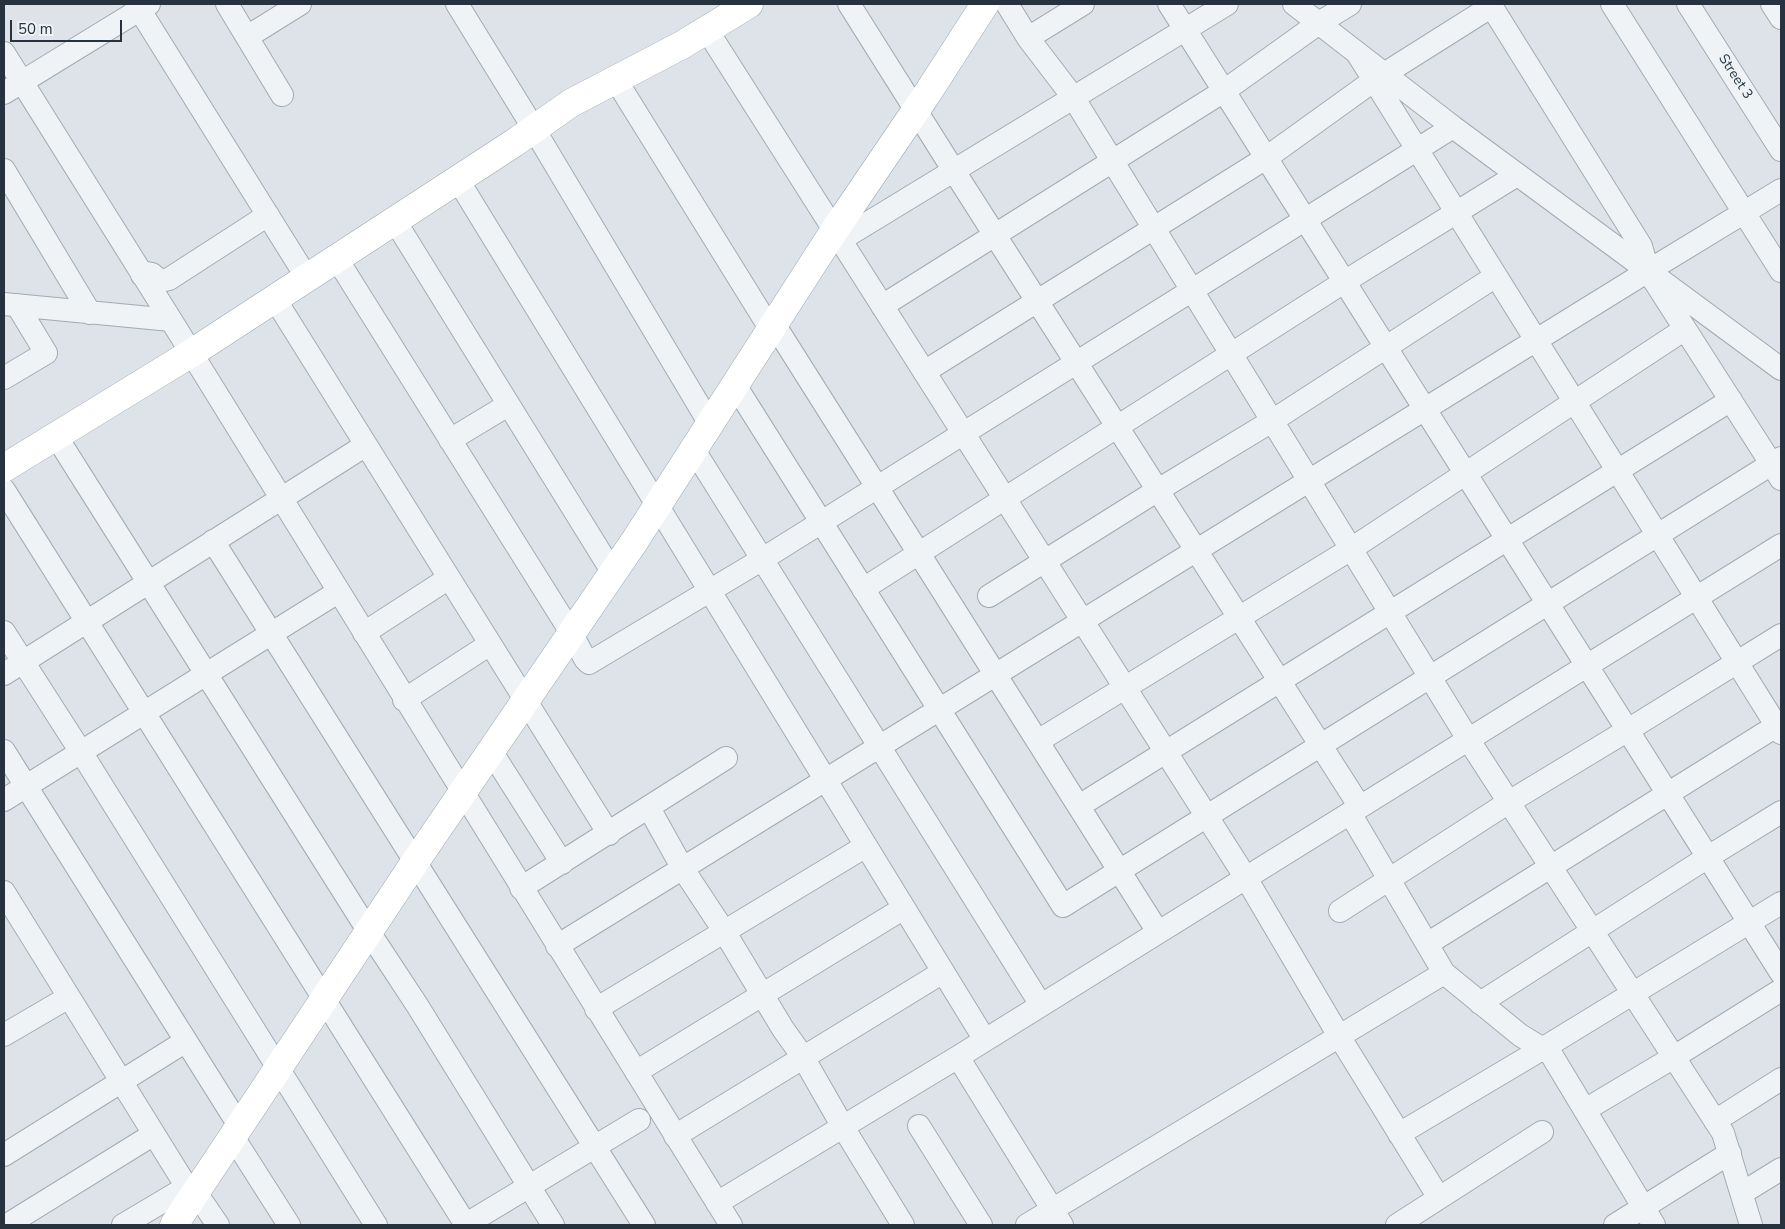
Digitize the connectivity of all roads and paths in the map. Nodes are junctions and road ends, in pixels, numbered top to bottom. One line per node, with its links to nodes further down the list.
1 (227, 4): 22 (street)
2 (300, 4): 22 (street)
3 (456, 4): 33 (street)
4 (750, 4): 21 (main road)
5 (849, 4): 31 (street)
6 (985, 4): 31 (main road)
7 (1007, 4): 23 (street)
8 (1083, 4): 23 (street)
9 (1169, 4): 20 (street)
10 (1227, 4): 20 (street)
11 (1294, 4): 19 (street)
12 (1350, 4): 19 (street)
13 (1612, 4): 43 (street)
14 (1688, 4): 35 (street, Street 3)
15 (1772, 4): 18 (street)
16 (1491, 5): 25 (street); 52 (street)
17 (141, 6): 27 (street); 45 (street)
18 (1781, 18)
19 (1319, 23): 25 (street); 28 (street)
20 (1185, 29): 28 (street); 30 (street)
21 (707, 30): 26 (main road); 50 (street)
22 (247, 37): 29 (street)
23 (1028, 38): 30 (street)
24 (4, 52): 27 (street)
25 (1378, 78): 32 (street); 34 (street); 36 (street)
26 (616, 80): 33 (main road); 65 (street)
27 (13, 87): 54 (street)
28 (1224, 91): 36 (street); 37 (street)
29 (282, 95)
30 (1073, 98): 37 (street); 39 (street)
31 (916, 111): 39 (street); 50 (main road)
32 (1453, 127): 34 (street); 40 (street)
33 (534, 129): 41 (main road); 81 (street)
34 (1417, 150): 44 (street); 46 (street)
35 (1781, 150)
36 (1266, 158): 46 (street); 48 (street)
37 (1113, 161): 48 (street); 49 (street)
38 (4, 170): 63 (street)
39 (954, 171): 49 (street); 50 (street)
40 (1517, 175): 44 (street); 52 (street)
41 (458, 180): 47 (main road); 98 (street)
42 (1781, 190): 43 (street)
43 (1745, 212): 52 (street); 53 (street)
44 (1457, 213): 55 (street); 57 (street)
45 (268, 215): 54 (street); 56 (street)
46 (1305, 219): 57 (street); 58 (street)
47 (395, 221): 51 (main road); 78 (street)
48 (1154, 228): 58 (street); 60 (street)
49 (995, 235): 60 (street); 62 (street)
50 (837, 236): 62 (street); 65 (main road)
51 (337, 259): 56 (main road); 85 (street)
52 (1648, 271): 66 (street); 67 (street); 72 (street)
53 (1781, 271)
54 (142, 275): 64 (street)
55 (1496, 276): 67 (street); 68 (street)
56 (307, 278): 59 (main road)
57 (1344, 282): 68 (street); 70 (street)
58 (1192, 290): 70 (street); 71 (street)
59 (275, 299): 69 (main road); 86 (street)
60 (1037, 301): 71 (street); 73 (street)
61 (10, 304): 63 (street); 74 (street)
62 (882, 306): 73 (street)
63 (90, 313): 64 (street)
64 (172, 324): 69 (street)
65 (773, 327): 75 (main road); 93 (street)
66 (1685, 329): 76 (street); 77 (street)
67 (1536, 340): 77 (street); 79 (street)
68 (1386, 347): 79 (street); 80 (street)
69 (188, 350): 84 (main road); 96 (street)
70 (1231, 354): 80 (street); 82 (street)
71 (1077, 363): 82 (street); 83 (street)
72 (1781, 369)
73 (924, 372): 83 (street)
74 (4, 378)
75 (735, 385): 81 (main road); 99 (street)
76 (1731, 400): 88 (street); 90 (street)
77 (1575, 402): 90 (street); 91 (street)
78 (508, 404): 85 (street); 109 (street)
79 (1425, 410): 91 (street); 92 (street)
80 (1272, 421): 92 (street); 95 (street)
81 (710, 424): 87 (main road)
82 (1117, 426): 95 (street); 97 (street)
83 (963, 435): 93 (street); 97 (street)
84 (56, 436): 89 (main road); 111 (street)
85 (450, 440): 125 (street)
86 (366, 445): 96 (street); 110 (street)
87 (694, 450): 98 (main road); 107 (street)
88 (1778, 467): 100 (street)
89 (4, 468)
90 (1618, 470): 100 (street); 101 (street)
91 (1466, 474): 101 (street); 104 (street)
92 (1309, 481): 104 (street); 105 (street)
93 (878, 488): 99 (street); 106 (street)
94 (4, 490): 120 (street)
95 (1158, 490): 105 (street); 108 (street)
96 (280, 498): 102 (street); 114 (street)
97 (1004, 499): 106 (street); 108 (street)
98 (658, 506): 109 (main road); 113 (street)
99 (822, 522): 107 (street); 112 (street)
100 (1658, 535): 116 (street); 117 (street)
101 (1507, 539): 117 (street); 118 (street)
102 (213, 541): 111 (street); 124 (street)
103 (1781, 545): 116 (street)
104 (1351, 548): 118 (street); 119 (street)
105 (1197, 551): 119 (street); 121 (street)
106 (919, 553): 112 (street); 133 (street)
107 (761, 560): 113 (street); 146 (street)
108 (1044, 561): 115 (street); 121 (street)
109 (613, 573): 125 (main road)
110 (449, 578): 123 (street); 127 (street)
111 (148, 582): 120 (street); 132 (street)
112 (863, 589): 139 (street)
113 (710, 591): 125 (street); 152 (street)
114 (338, 592): 123 (street); 124 (street)
115 (989, 596)
116 (1697, 598): 129 (street); 130 (street)
117 (1548, 604): 130 (street); 134 (street)
118 (1390, 612): 134 (street); 135 (street)
119 (1239, 618): 135 (street); 136 (street)
120 (87, 621): 128 (street); 140 (street)
121 (1082, 622): 133 (street); 136 (street)
122 (4, 632): 128 (street)
123 (364, 633): 137 (street)
124 (271, 634): 132 (street); 166 (street)
125 (572, 634): 138 (main road)
126 (1781, 635): 129 (street)
127 (490, 644): 137 (street); 138 (street)
128 (23, 662): 131 (street); 149 (street)
129 (1737, 662): 141 (street); 142 (street)
130 (1587, 666): 142 (street); 143 (street)
131 (4, 674)
132 (206, 674): 140 (street); 181 (street)
133 (996, 675): 139 (street); 144 (street)
134 (1430, 677): 143 (street); 145 (street)
135 (1280, 681): 145 (street); 150 (street)
136 (1124, 687): 144 (street); 150 (street)
137 (404, 700): 154 (street)
138 (526, 701): 148 (main road); 163 (street)
139 (940, 710): 146 (street); 170 (street)
140 (144, 713): 149 (street); 192 (street)
141 (1780, 728): 155 (street)
142 (1628, 730): 155 (street); 157 (street)
143 (1468, 739): 157 (street); 160 (street)
144 (1038, 741): 158 (street)
145 (1321, 745): 160 (street); 162 (street)
146 (880, 747): 152 (street); 194 (street)
147 (4, 751): 153 (street)
148 (491, 751): 154 (main road); 167 (street)
149 (81, 752): 153 (street); 204 (street)
150 (1166, 752): 158 (street); 162 (street)
151 (726, 758): 159 (street)
152 (826, 781): 164 (street); 169 (street)
153 (26, 786): 156 (street); 199 (street)
154 (462, 793): 166 (main road); 173 (street)
155 (1668, 793): 165 (street); 168 (street)
156 (4, 800)
157 (1509, 802): 168 (street); 172 (street)
158 (1079, 806): 170 (street)
159 (649, 808): 163 (street); 169 (street)
160 (1355, 810): 171 (street); 172 (street)
161 (1781, 812): 165 (street)
162 (1207, 817): 170 (street); 171 (street)
163 (609, 834): 167 (street)
164 (866, 846): 176 (street); 180 (street)
165 (1708, 857): 178 (street); 179 (street)
166 (415, 862): 181 (main road); 218 (street)
167 (562, 863): 173 (street)
168 (1550, 867): 179 (street); 183 (street)
169 (683, 869): 180 (street); 184 (street)
170 (1120, 871): 182 (street)
171 (1246, 878): 182 (street); 197 (street)
172 (1389, 880): 177 (street); 183 (street)
173 (521, 888): 184 (street)
174 (4, 892): 191 (street)
175 (1781, 903): 178 (street)
176 (904, 908): 185 (street); 189 (street)
177 (1340, 911)
178 (1749, 922): 187 (street); 190 (street)
179 (1592, 930): 190 (street); 193 (street)
180 (724, 931): 189 (street); 195 (street)
181 (369, 932): 192 (main road); 222 (street)
182 (1158, 932): 194 (street)
183 (1427, 944): 186 (street)
184 (557, 946): 195 (street)
185 (943, 972): 198 (street); 202 (street)
186 (1444, 973): 193 (street); 197 (street)
187 (1781, 973)
188 (1781, 990): 203 (street)
189 (762, 994): 202 (street); 205 (street)
190 (1633, 994): 200 (street); 203 (street)
191 (69, 997): 196 (street); 207 (street)
192 (324, 1000): 204 (main road); 235 (street)
193 (1480, 1003): 200 (street)
194 (1041, 1005): 198 (street)
195 (596, 1009): 205 (street)
196 (4, 1035)
197 (1339, 1036): 216 (street); 228 (street)
198 (985, 1040): 201 (street)
199 (186, 1041): 207 (street); 213 (street)
200 (1542, 1049): 208 (street); 216 (street)
201 (958, 1056): 212 (street); 228 (street)
202 (803, 1057): 212 (street); 217 (street)
203 (1674, 1057): 208 (street); 210 (street)
204 (279, 1068): 213 (main road); 234 (street)
205 (636, 1072): 217 (street)
206 (1781, 1079): 210 (street)
207 (122, 1082): 215 (street); 220 (street)
208 (1584, 1110): 227 (street)
209 (639, 1120): 218 (street)
210 (1715, 1121): 219 (street)
211 (919, 1126): 240 (street)
212 (843, 1127): 226 (street); 239 (street)
213 (236, 1132): 223 (main road); 233 (street)
214 (1542, 1132): 225 (street)
215 (154, 1134): 223 (street); 229 (street)
216 (1399, 1134): 225 (street)
217 (676, 1136): 226 (street)
218 (595, 1148): 222 (street); 237 (street)
219 (1730, 1153): 224 (street); 227 (street)
220 (4, 1156)
221 (1781, 1169): 224 (street)
222 (529, 1187): 235 (street); 236 (street)
223 (190, 1192): 230 (street); 231 (main road); 232 (street)
224 (1742, 1193): 244 (street)
225 (1439, 1198): 242 (street)
226 (717, 1203): 238 (street)
227 (1648, 1216): 243 (street)
228 (1057, 1217): 241 (street)
229 (7, 1225)
230 (123, 1225)
231 (174, 1225)
232 (218, 1225)
233 (289, 1225)
234 (376, 1225)
235 (466, 1225)
236 (553, 1225)
237 (644, 1225)
238 (731, 1225)
239 (903, 1225)
240 (981, 1225)
241 (1027, 1225)
242 (1397, 1225)
243 (1615, 1225)
244 (1751, 1225)

